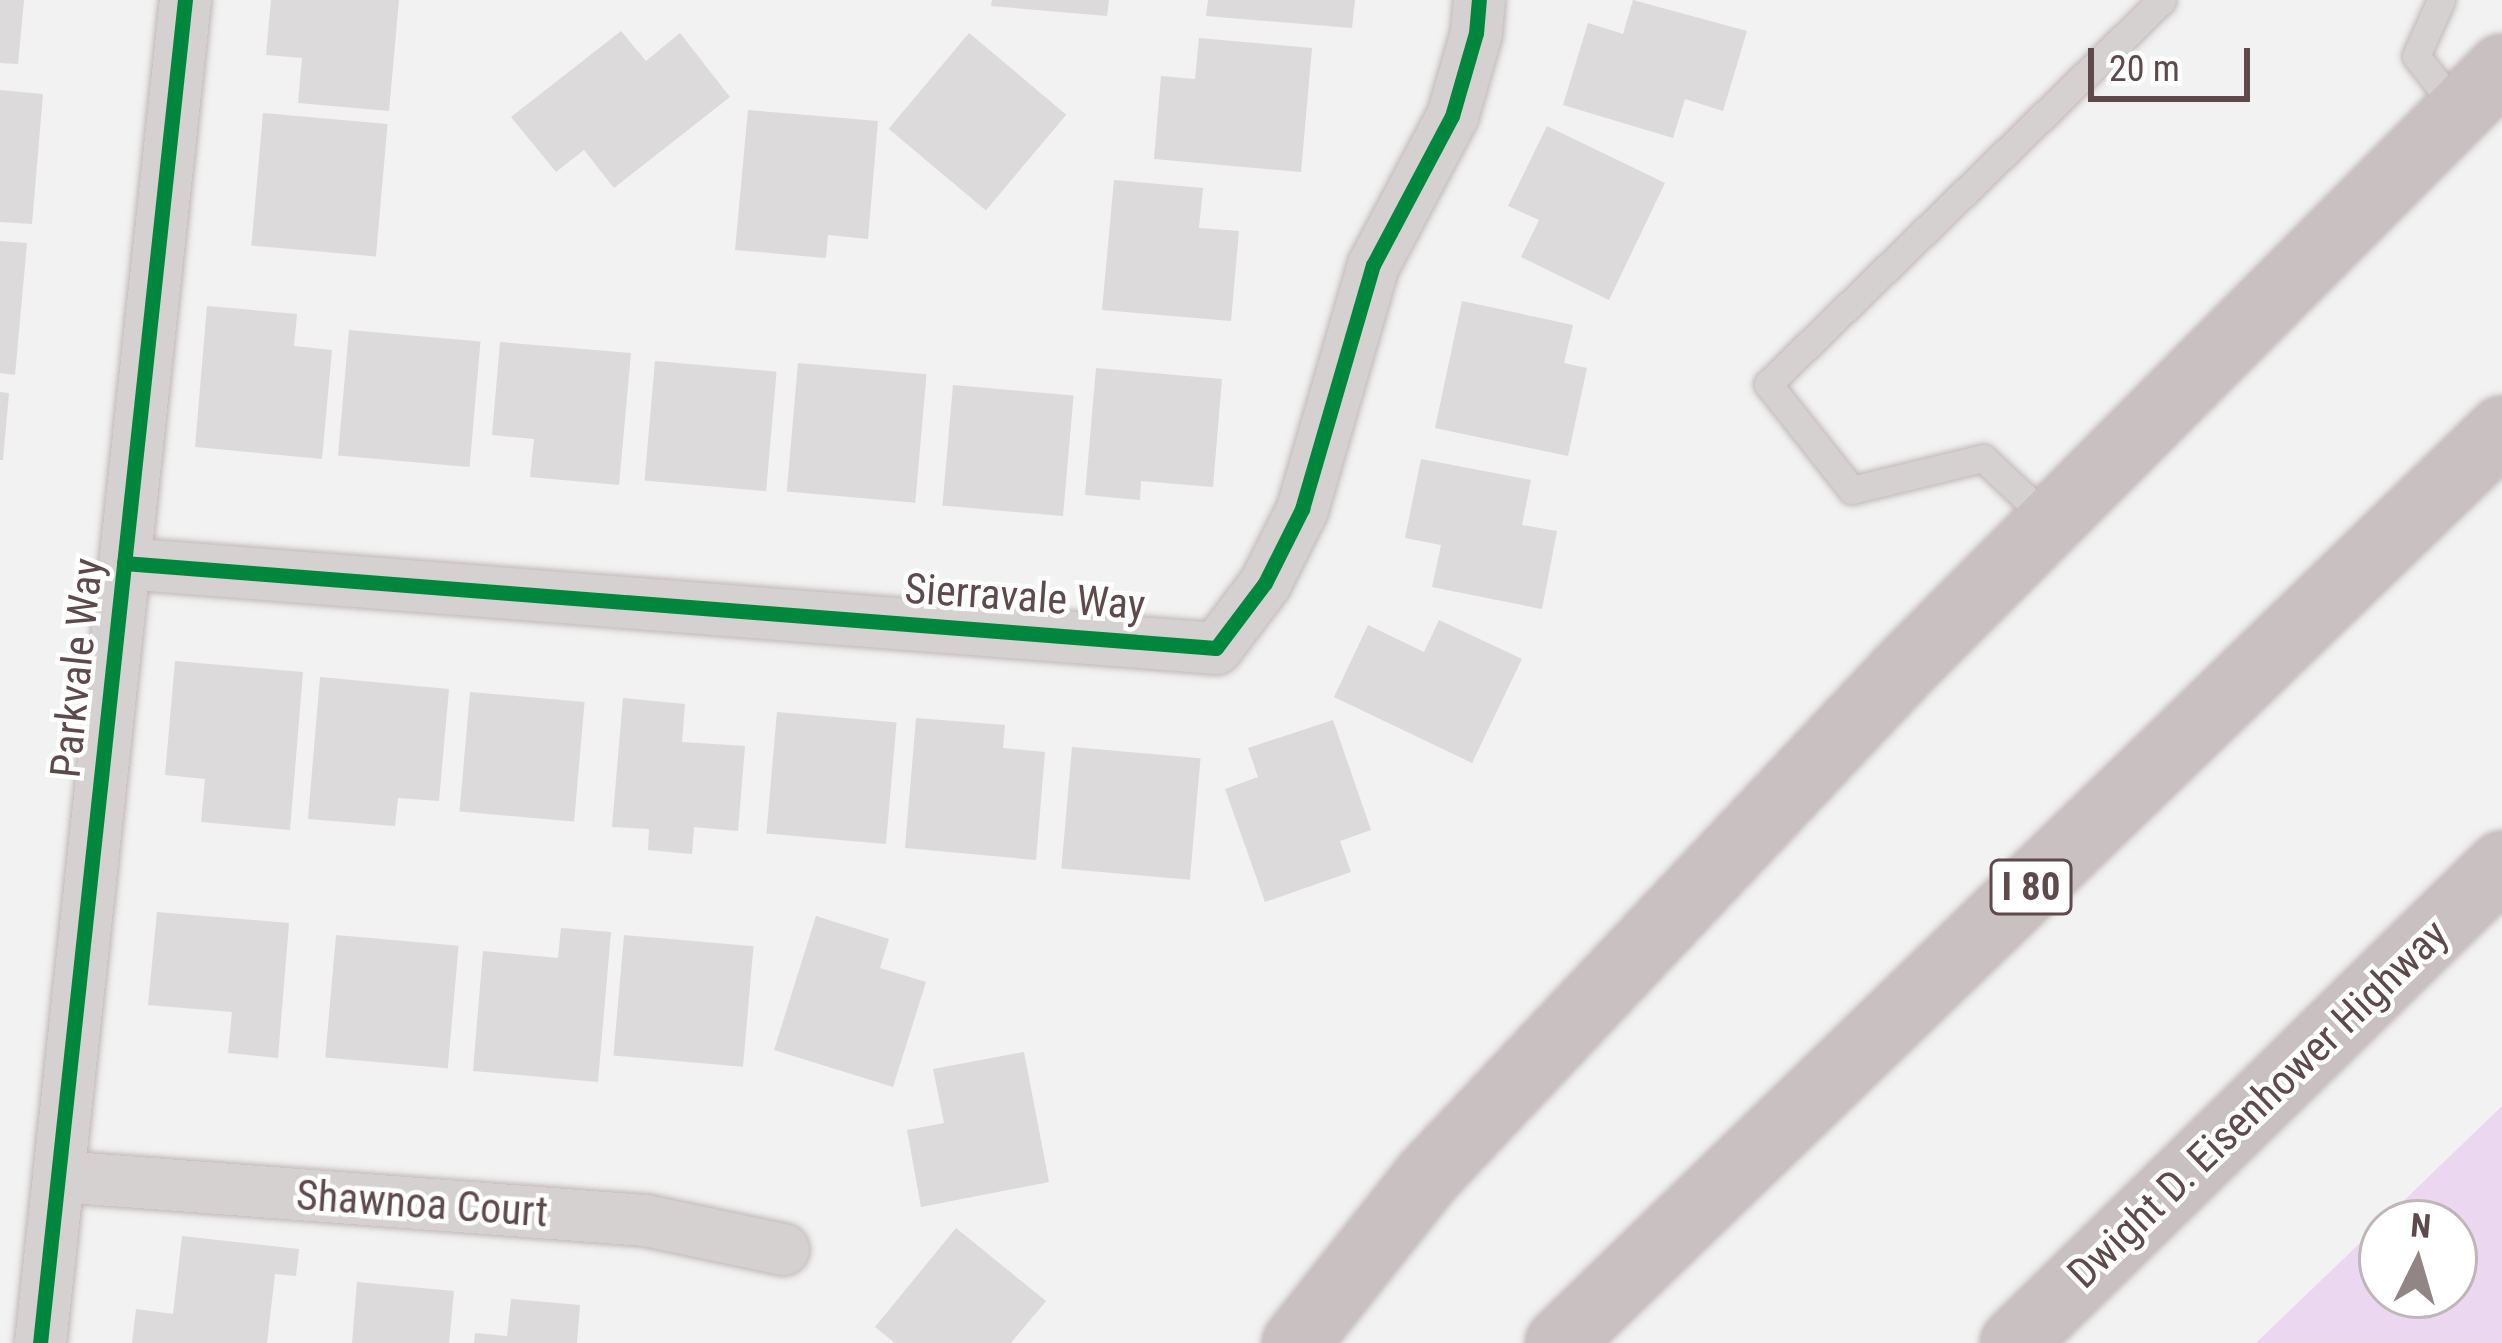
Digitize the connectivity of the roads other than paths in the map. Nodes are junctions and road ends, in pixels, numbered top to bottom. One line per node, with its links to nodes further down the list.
1 (185, 0): 8 (street, Parkvale Way)
2 (1479, 0): 8 (street, Sierravale Way)
3 (2162, 0): 7 (lane)
4 (2441, 0): 5 (lane)
5 (2481, 89): 7 (highway)
6 (2502, 430): 14 (highway, I 80)
7 (2050, 522): 13 (highway)
8 (124, 563): 10 (street, Parkvale Way)
9 (2502, 865): 15 (highway, Dwight D. Eisenhower Highway)
10 (58, 1176): 11 (street, Shawnoa Court); 12 (street, Parkvale Way)
11 (783, 1249)
12 (40, 1343)
13 (1296, 1343)
14 (1559, 1343)
15 (2014, 1343)

